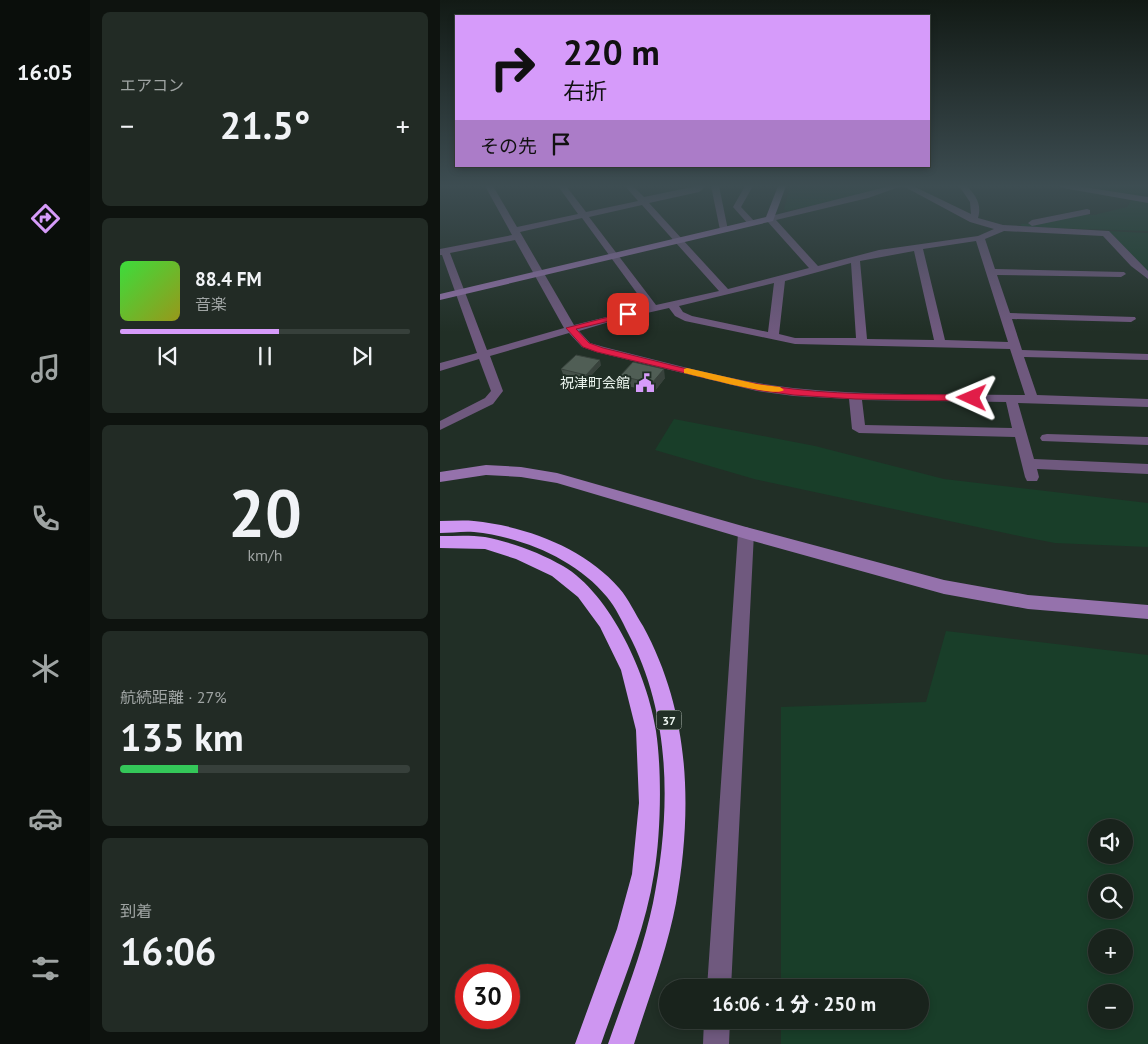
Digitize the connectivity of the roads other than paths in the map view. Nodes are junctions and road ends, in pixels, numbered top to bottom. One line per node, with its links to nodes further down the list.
1 (511, 235): 12 (street)
2 (519, 235): 18 (street)
3 (599, 235): 13 (street)
4 (674, 235): 10 (street)
5 (703, 235): 10 (street)
6 (784, 235): 15 (street)
7 (988, 235): 9 (street)
8 (1108, 235): 19 (street)
9 (980, 238): 11 (street); 16 (street)
10 (679, 240): 13 (street); 22 (street)
11 (918, 247): 14 (street); 31 (street)
12 (442, 252): 21 (street)
13 (615, 256): 18 (street); 25 (street)
14 (855, 259): 15 (street); 30 (street)
15 (814, 268): 20 (street)
16 (990, 268): 17 (street); 26 (street)
17 (1119, 270)
18 (540, 274): 21 (street); 28 (street)
19 (1148, 276)
20 (780, 278): 22 (street); 29 (street)
21 (460, 292): 23 (street); 33 (street)
22 (726, 293): 24 (street)
23 (440, 297)
24 (672, 305): 25 (street); 29 (street)
25 (654, 309): 28 (street)
26 (1005, 316): 27 (street); 32 (street)
27 (1131, 319)
28 (570, 328): 33 (street); 36 (street)
29 (773, 337): 30 (street)
30 (862, 342): 31 (street)
31 (940, 343): 32 (street)
32 (1016, 350): 34 (street); 38 (street)
33 (484, 355): 35 (street); 40 (street)
34 (1148, 356)
35 (440, 367)
36 (855, 396): 37 (street); 41 (street)
37 (1012, 399): 38 (street); 41 (street)
38 (1032, 399): 39 (street)
39 (1148, 403)
40 (440, 426)
41 (1019, 433): 44 (street)
42 (1047, 438): 43 (street)
43 (1148, 440)
44 (1148, 469)
45 (440, 477): 47 (street)
46 (440, 527): 53 (highway, 37)
47 (746, 533): 49 (street); 50 (street)
48 (440, 542): 52 (highway, 37)
49 (1148, 612)
50 (720, 979)
51 (717, 1029): 54 (street)
52 (588, 1044)
53 (621, 1044)
54 (716, 1044)

